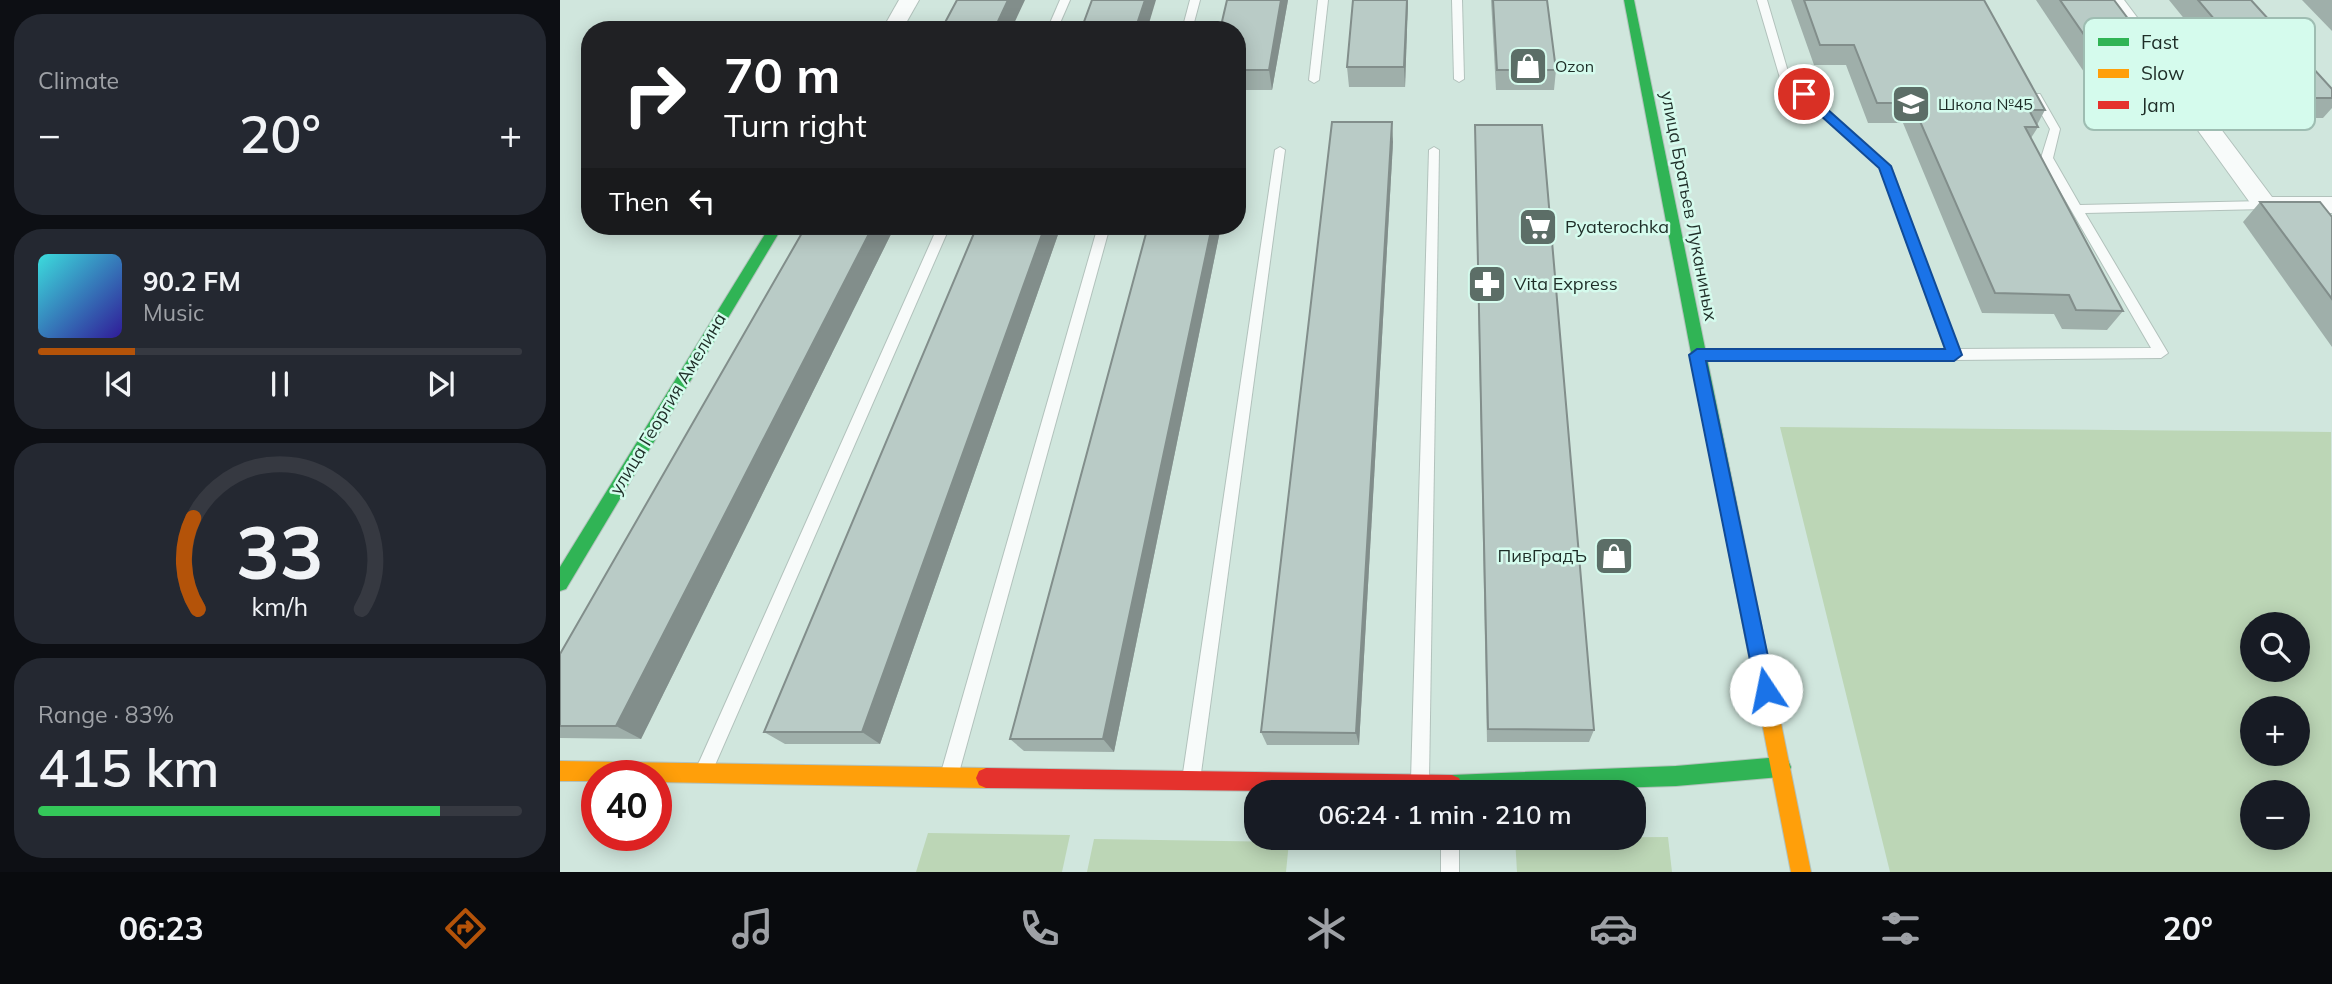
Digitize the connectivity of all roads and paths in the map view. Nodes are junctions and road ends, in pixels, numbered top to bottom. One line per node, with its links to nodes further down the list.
1 (909, 0): 10 (street)
2 (1065, 0): 11 (lane)
3 (1195, 0): 12 (lane)
4 (1323, 0): 14 (lane)
5 (1457, 0): 13 (lane)
6 (1629, 0): 25 (street, улица Братьев Луканиных)
7 (1762, 0): 26 (lane)
8 (2114, 0): 9 (street)
9 (2127, 18)
10 (897, 21)
11 (1056, 21)
12 (1189, 21)
13 (1459, 79)
14 (1314, 80)
15 (2028, 82): 21 (lane)
16 (2210, 130): 19 (street)
17 (1280, 150): 34 (lane)
18 (1434, 150): 32 (lane)
19 (2265, 205): 20 (street); 21 (lane)
20 (2329, 208)
21 (2077, 209): 26 (lane)
22 (771, 235): 27 (street, улица Георгия Амелина)
23 (940, 235): 30 (lane)
24 (1101, 235): 31 (lane)
25 (1697, 355): 26 (lane); 28 (street, улица Братьев Луканиных)
26 (1954, 355)
27 (560, 583)
28 (1782, 767): 33 (street); 38 (street, улица Братьев Луканиных)
29 (560, 771): 30 (street)
30 (702, 773): 31 (street)
31 (948, 778): 34 (street)
32 (1420, 780)
33 (1606, 780)
34 (1191, 781): 35 (street)
35 (1244, 782)
36 (1450, 850): 37 (lane)
37 (1450, 872)
38 (1801, 872)

